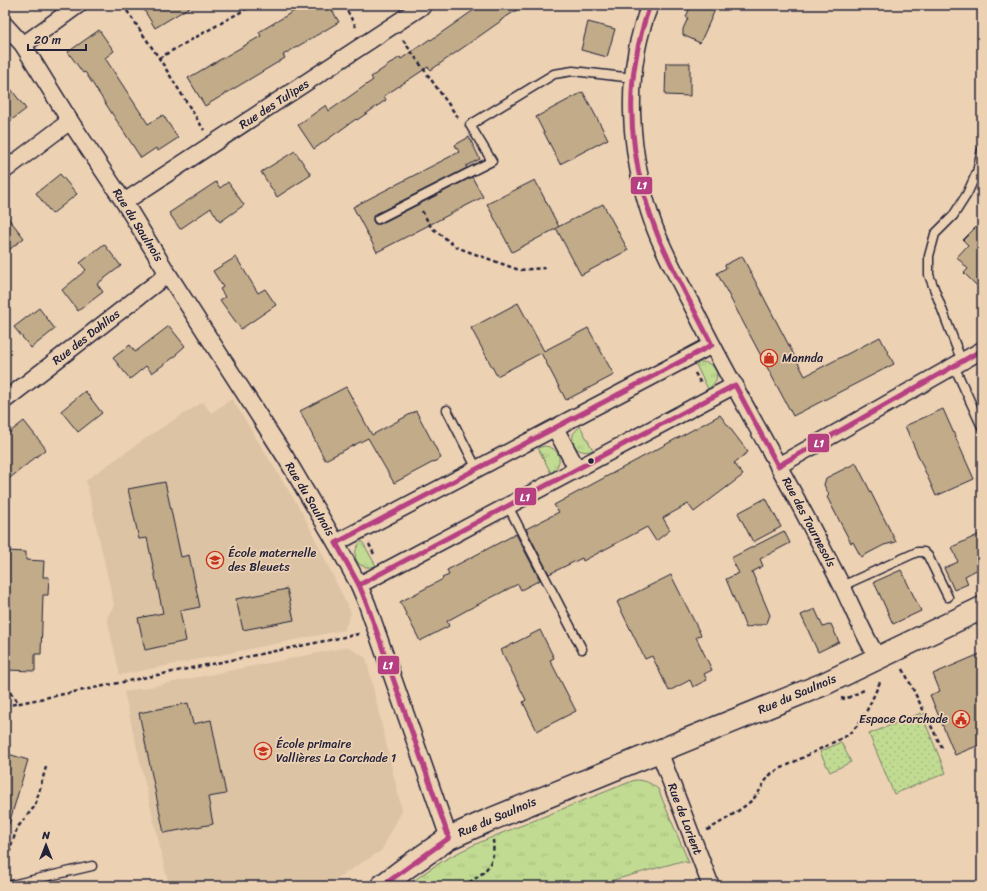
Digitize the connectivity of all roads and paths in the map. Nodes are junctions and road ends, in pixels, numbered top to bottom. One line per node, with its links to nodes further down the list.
1 (78, 5): 12 (street)
2 (123, 5): 13 (path)
3 (253, 5): 13 (path)
4 (344, 5): 11 (path)
5 (424, 5): 10 (street, Rue des Tulipes)
6 (650, 5): 14 (street, Rue des Tournesols)
7 (841, 5): 8 (path)
8 (842, 8)
9 (5, 25): 12 (street, Rue du Saulnois)
10 (393, 26): 11 (street, Rue des Tulipes); 16 (path)
11 (365, 44): 17 (street, Rue des Tulipes)
12 (23, 45): 15 (street, Rue du Saulnois)
13 (159, 58): 17 (path)
14 (633, 78): 16 (lane); 25 (street, Rue des Tournesols)
15 (70, 121): 19 (street); 21 (street, Rue du Saulnois)
16 (470, 125): 20 (lane)
17 (212, 144): 21 (street, Rue des Tulipes)
18 (982, 150): 28 (lane)
19 (5, 170)
20 (416, 200): 22 (lane); 23 (path)
21 (124, 202): 24 (street, Rue du Saulnois)
22 (378, 219)
23 (545, 268)
24 (168, 274): 30 (street, Rue des Dahlias); 40 (street, Rue du Saulnois)
25 (712, 345): 27 (street); 29 (street, Rue des Tournesols)
26 (982, 350): 28 (street)
27 (688, 358): 31 (path); 34 (street)
28 (958, 364): 33 (lane); 35 (street)
29 (734, 385): 31 (street); 35 (street, Rue des Tournesols)
30 (5, 400)
31 (708, 400): 37 (street)
32 (447, 410): 36 (lane)
33 (982, 427)
34 (555, 428): 36 (street); 37 (street)
35 (778, 466): 43 (street, Rue des Tournesols)
36 (477, 469): 39 (street)
37 (577, 469): 38 (street)
38 (508, 506): 41 (street); 47 (lane)
39 (362, 530): 40 (street); 41 (path)
40 (336, 543): 42 (street, Rue du Saulnois)
41 (384, 572): 42 (street)
42 (359, 585): 46 (street, Rue du Saulnois)
43 (842, 586): 44 (lane); 48 (street, Rue des Tournesols)
44 (948, 597)
45 (982, 608): 48 (street, Rue du Saulnois)
46 (376, 631): 51 (path); 58 (street, Rue du Saulnois)
47 (582, 649)
48 (886, 654): 53 (path); 54 (street, Rue du Saulnois)
49 (880, 682): 57 (path)
50 (5, 688): 51 (path)
51 (18, 704): 52 (path)
52 (5, 706)
53 (943, 750)
54 (659, 751): 56 (street, Rue du Saulnois); 57 (street, Rue de Lorient)
55 (46, 767): 59 (path)
56 (487, 821): 58 (street, Rue du Saulnois); 63 (path)
57 (691, 834): 64 (street, Rue de Lorient)
58 (449, 838): 62 (street)
59 (5, 866)
60 (92, 866): 61 (lane)
61 (7, 886)
62 (382, 886)
63 (463, 886)
64 (711, 886)

